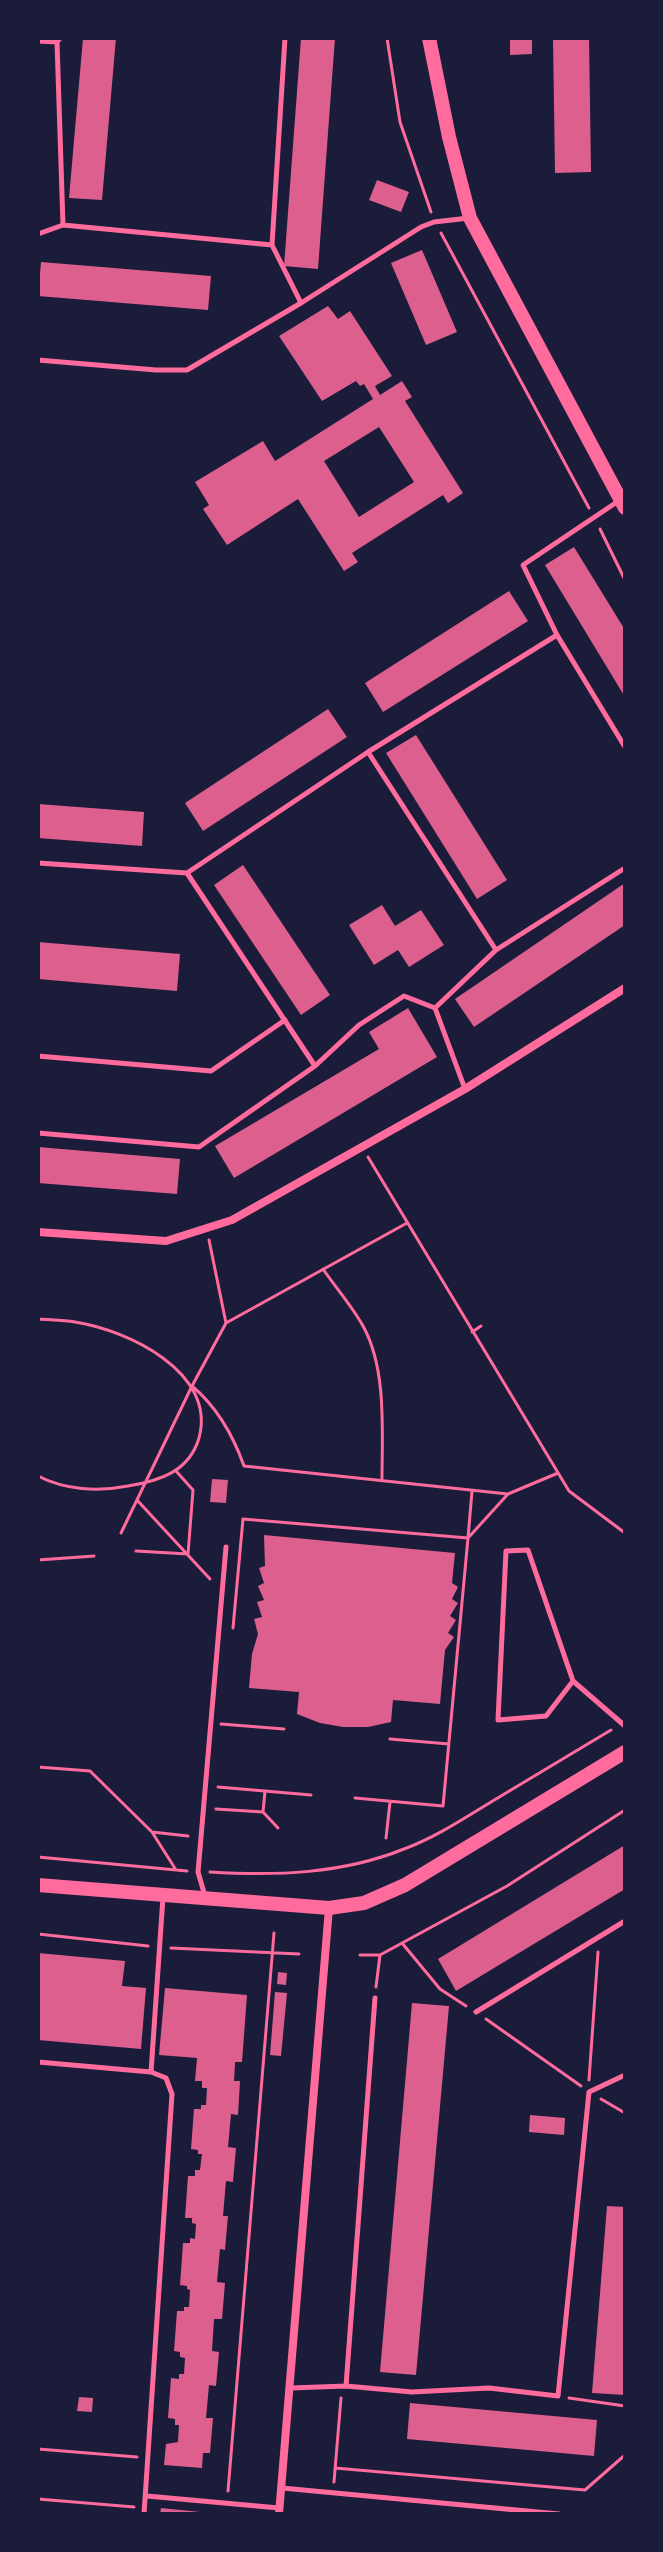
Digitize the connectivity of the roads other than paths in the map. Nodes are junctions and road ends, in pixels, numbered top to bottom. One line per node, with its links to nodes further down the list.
1 (285, 38): 8 (lane)
2 (429, 38): 5 (main road)
3 (58, 40): 4 (lane); 6 (lane)
4 (38, 41)
5 (470, 218): 9 (lane); 11 (main road)
6 (63, 225): 7 (lane); 8 (lane)
7 (38, 234)
8 (272, 245): 9 (lane)
9 (301, 303): 10 (lane)
10 (38, 360)
11 (623, 504): 12 (lane)
12 (557, 635): 13 (lane); 14 (lane)
13 (625, 747)
14 (368, 752): 17 (lane); 18 (lane)
15 (38, 863): 17 (lane)
16 (625, 868): 18 (lane)
17 (187, 873): 21 (lane)
18 (496, 950): 20 (lane)
19 (625, 988): 24 (street)
20 (435, 1008): 23 (lane); 24 (lane)
21 (285, 1020): 22 (lane); 23 (lane)
22 (38, 1056)
23 (315, 1066): 25 (lane)
24 (465, 1089): 26 (street)
25 (38, 1133)
26 (38, 1232)
27 (226, 1547): 33 (lane)
28 (573, 1681): 28 (lane); 29 (lane)
29 (624, 1724)
30 (625, 1752): 34 (main road)
31 (38, 1885): 32 (main road)
32 (163, 1896): 33 (main road); 39 (lane)
33 (206, 1899): 34 (main road)
34 (329, 1908): 42 (street)
35 (625, 1921): 37 (lane)
36 (375, 1998): 41 (lane)
37 (476, 2012)
38 (38, 2062): 39 (lane)
39 (151, 2072): 44 (lane)
40 (625, 2075): 41 (lane)
41 (346, 2386): 42 (lane)
42 (291, 2388): 43 (street)
43 (281, 2488): 46 (street); 47 (lane)
44 (147, 2496): 45 (lane); 46 (lane)
45 (145, 2511)
46 (279, 2511)
47 (559, 2514)

